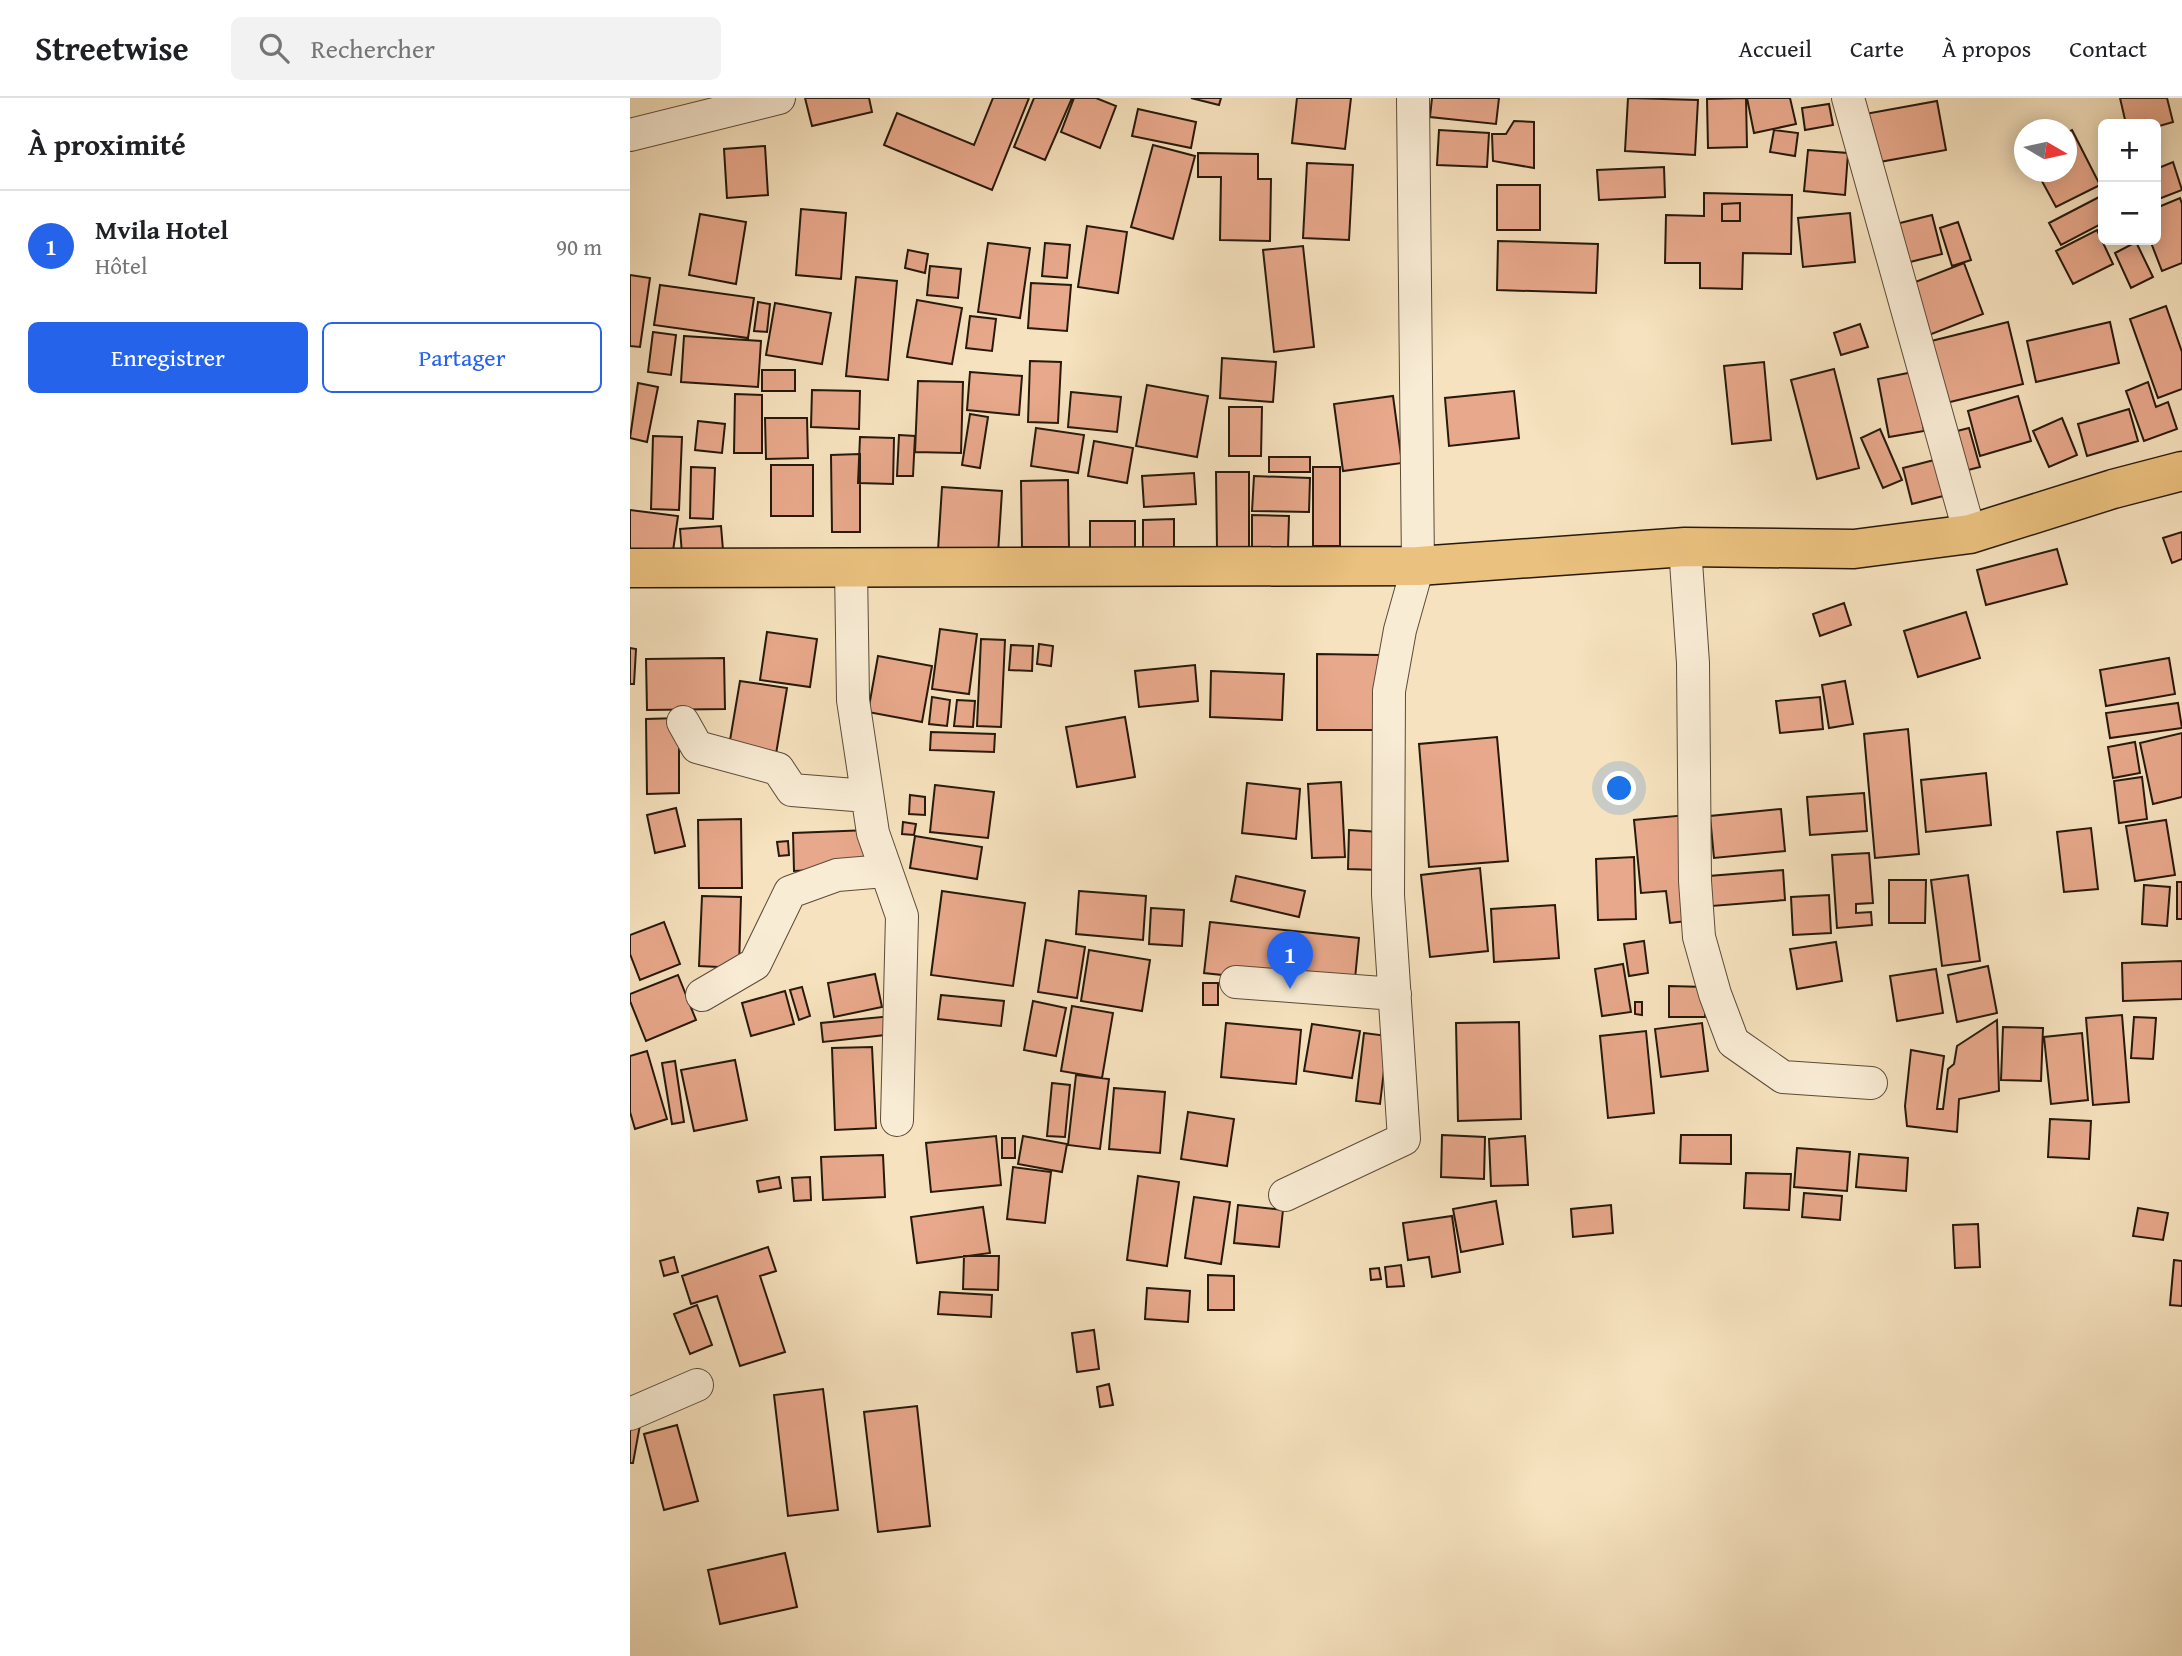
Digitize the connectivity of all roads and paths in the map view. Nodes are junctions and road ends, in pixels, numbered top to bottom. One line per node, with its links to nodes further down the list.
1 (779, 98): 4 (street)
2 (1413, 98): 8 (street)
3 (1849, 98): 6 (street)
4 (630, 135)
5 (2182, 471): 6 (highway)
6 (1970, 534): 7 (highway)
7 (1685, 547): 8 (highway); 17 (street)
8 (1418, 566): 10 (highway); 15 (street)
9 (630, 568): 10 (highway)
10 (852, 568): 12 (street)
11 (683, 722): 12 (street)
12 (867, 796): 13 (street)
13 (885, 871): 16 (street); 18 (street)
14 (1236, 982): 15 (street)
15 (1395, 994): 19 (street)
16 (702, 995)
17 (1871, 1083)
18 (897, 1120)
19 (1285, 1195)
20 (697, 1385): 21 (street)
21 (630, 1414)

